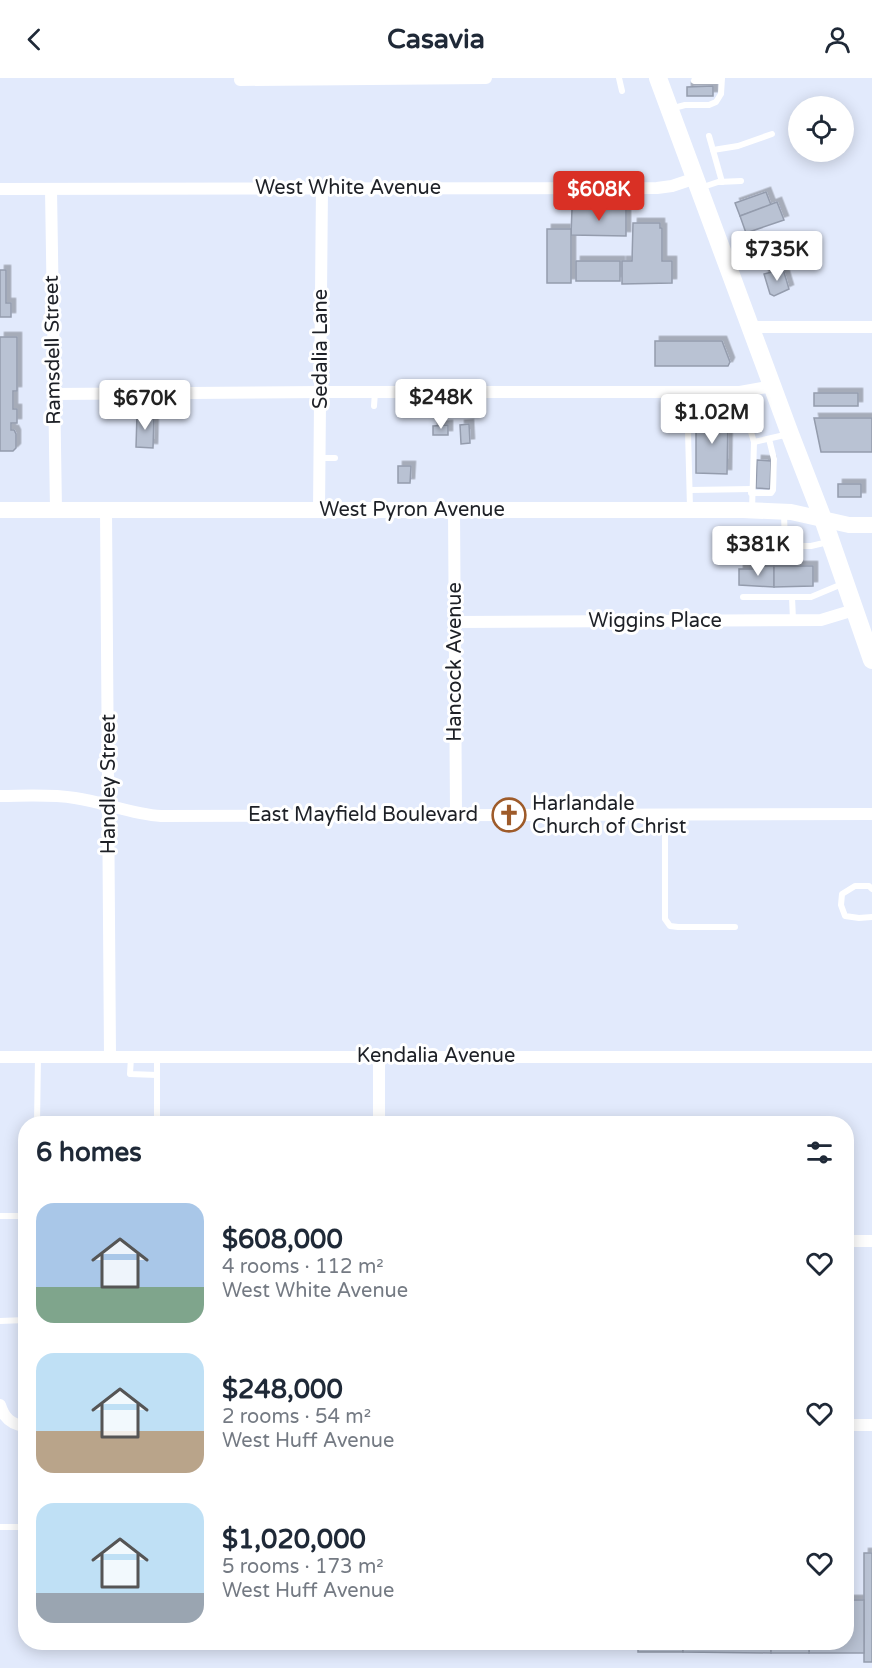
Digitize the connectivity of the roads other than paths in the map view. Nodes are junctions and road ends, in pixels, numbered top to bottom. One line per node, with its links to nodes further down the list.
1 (486, 78): 5 (street)
2 (619, 78): 7 (lane)
3 (658, 78): 8 (main road)
4 (694, 78): 6 (lane)
5 (240, 80)
6 (722, 80): 8 (lane)
7 (622, 91)
8 (670, 109): 14 (main road)
9 (772, 134): 11 (lane)
10 (709, 136): 11 (lane)
11 (713, 150): 13 (lane)
12 (741, 181): 13 (lane)
13 (722, 182): 14 (lane)
14 (697, 183): 15 (street, West White Avenue); 18 (main road)
15 (322, 187): 17 (street, West White Avenue); 22 (street, Sedalia Lane)
16 (0, 189): 17 (street, West White Avenue)
17 (51, 189): 25 (street, Ramsdell Street)
18 (750, 327): 19 (street); 20 (main road)
19 (872, 327)
20 (772, 386): 21 (street); 27 (main road)
21 (746, 391): 24 (street); 29 (lane)
22 (321, 392): 23 (street); 25 (street); 30 (street, Sedalia Lane)
23 (375, 392): 24 (street); 26 (lane)
24 (687, 392): 32 (lane)
25 (54, 394): 35 (street, Ramsdell Street)
26 (374, 406)
27 (790, 434): 28 (lane); 42 (main road)
28 (769, 439): 29 (lane); 33 (lane)
29 (754, 442): 33 (lane)
30 (320, 458): 31 (lane); 37 (street, Sedalia Lane)
31 (335, 458)
32 (690, 490): 33 (lane); 39 (lane)
33 (752, 491): 40 (lane)
34 (0, 510): 35 (street, West Pyron Avenue)
35 (56, 510): 36 (street, West Pyron Avenue)
36 (106, 510): 37 (street, West Pyron Avenue); 55 (street, Handley Street)
37 (319, 510): 38 (street, West Pyron Avenue)
38 (454, 510): 39 (street, West Pyron Avenue); 52 (street, Hancock Avenue)
39 (690, 510): 40 (street, West Pyron Avenue)
40 (752, 510): 41 (street, West Pyron Avenue)
41 (784, 512): 42 (street, West Pyron Avenue); 46 (lane)
42 (823, 519): 43 (street, West Pyron Avenue); 44 (main road)
43 (872, 525)
44 (831, 542): 46 (lane); 47 (main road)
45 (763, 546): 46 (lane)
46 (785, 546)
47 (845, 583): 49 (lane); 50 (main road)
48 (743, 597): 49 (lane)
49 (792, 597): 51 (lane)
50 (854, 610): 51 (street, Wiggins Place); 53 (main road)
51 (793, 620): 52 (street, Wiggins Place)
52 (455, 621): 56 (street, Hancock Avenue)
53 (872, 660)
54 (0, 796): 55 (street, East Mayfield Boulevard)
55 (109, 806): 56 (street, East Mayfield Boulevard); 64 (street, Handley Street)
56 (456, 814): 57 (street, East Mayfield Boulevard)
57 (664, 814): 58 (street, East Mayfield Boulevard); 61 (lane)
58 (872, 814)
59 (872, 889): 60 (lane)
60 (872, 917)
61 (735, 927)
62 (379, 1056): 66 (street, Kendalia Avenue); 67 (street, Kendalia Avenue); 72 (street)
63 (38, 1057): 64 (street, Kendalia Avenue); 68 (street, Kendalia Avenue); 70 (lane)
64 (110, 1057): 65 (street, Kendalia Avenue)
65 (131, 1057): 66 (street, Kendalia Avenue); 69 (lane)
66 (157, 1057): 69 (lane)
67 (872, 1057)
68 (0, 1058)
69 (157, 1076): 71 (lane)
70 (37, 1116)
71 (157, 1116)
72 (379, 1116)
73 (0, 1216): 74 (lane)
74 (18, 1216)
75 (854, 1241): 76 (street)
76 (872, 1241)
77 (18, 1320): 78 (lane)
78 (0, 1321)
79 (0, 1405): 82 (street)
80 (854, 1425): 81 (street)
81 (872, 1425)
82 (18, 1426)
83 (0, 1527): 84 (lane)
84 (18, 1527)

